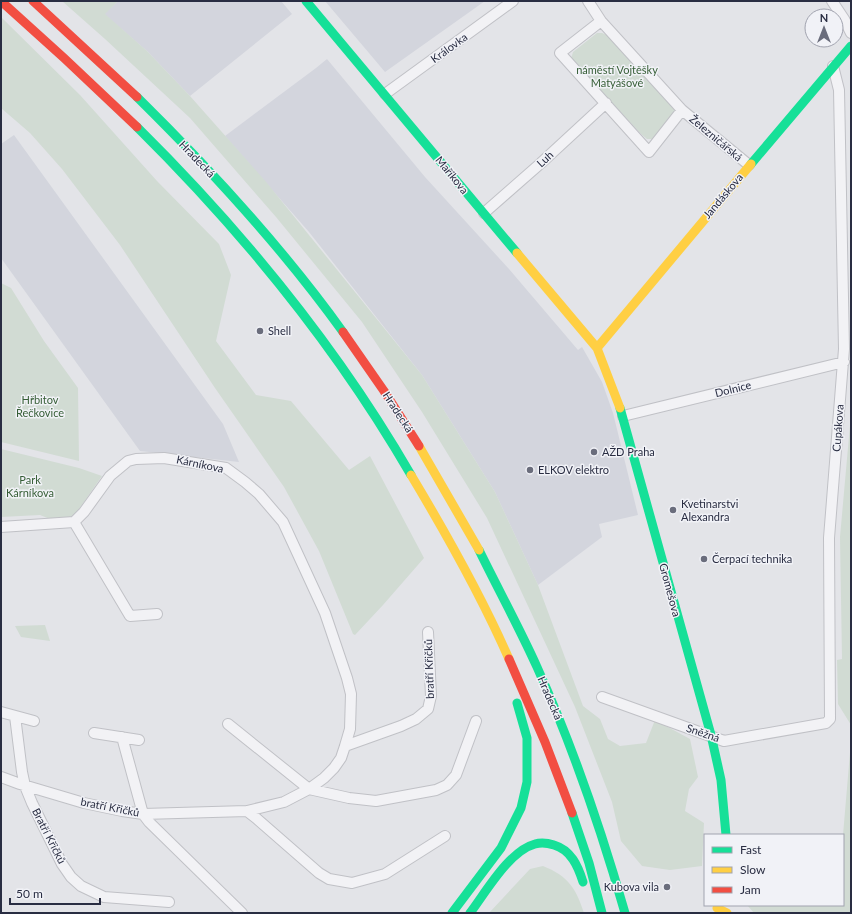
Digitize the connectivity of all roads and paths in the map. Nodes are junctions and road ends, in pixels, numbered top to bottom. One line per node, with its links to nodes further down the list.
1 (1, 1): 24 (main road, Hradecká)
2 (33, 1): 53 (main road, Hradecká)
3 (306, 1): 11 (main road, Maříkova)
4 (513, 1): 11 (street, Královka)
5 (588, 1): 7 (street)
6 (832, 1): 8 (street)
7 (601, 21): 12 (street); 13 (street)
8 (851, 33)
9 (851, 46): 10 (main road, Jandáskova)
10 (833, 66): 14 (main road, Jandáskova); 17 (street, Cupákova)
11 (385, 94): 15 (main road, Maříkova)
12 (606, 103): 13 (street); 15 (street, Luh)
13 (682, 110): 14 (street, Železničářská)
14 (749, 166): 16 (main road, Jandáskova)
15 (484, 213): 16 (main road, Maříkova)
16 (597, 348): 18 (main road, Gromešova)
17 (844, 362): 18 (street, Dolnice); 28 (street, Cupákova)
18 (623, 416): 33 (main road, Gromešova)
19 (74, 522): 20 (street); 21 (street); 23 (street, Kárníkova)
20 (1, 527)
21 (157, 614)
22 (428, 632): 36 (street, bratří Křičků)
23 (332, 634): 36 (street, bratří Křičků)
24 (504, 646): 49 (main road); 52 (main road, Hradecká)
25 (602, 697): 33 (street, Sněžná)
26 (1, 712): 27 (street)
27 (15, 716): 29 (street); 38 (street, Bratří Křičků)
28 (830, 719): 33 (street, Sněžná)
29 (34, 721)
30 (476, 721): 39 (street)
31 (228, 724): 39 (street)
32 (94, 733): 34 (street)
33 (711, 735): 42 (main road, Gromešova)
34 (122, 736): 35 (street); 41 (street, Bratří Křičků)
35 (139, 740)
36 (345, 746): 39 (street, bratří Křičků)
37 (1, 777): 38 (street, bratří Křičků)
38 (25, 786): 41 (street, bratří Křičků); 45 (street, Bratří Křičků)
39 (309, 789): 40 (street, bratří Křičků)
40 (246, 811): 41 (street, bratří Křičků); 43 (street)
41 (144, 814): 48 (street, Bratří Křičků)
42 (726, 834)
43 (445, 836)
44 (585, 890): 50 (main road)
45 (169, 902)
46 (590, 902): 51 (main road)
47 (717, 910): 54 (main road)
48 (242, 913)
49 (452, 913)
50 (470, 913)
51 (595, 913)
52 (602, 913)
53 (625, 913)
54 (727, 913)

